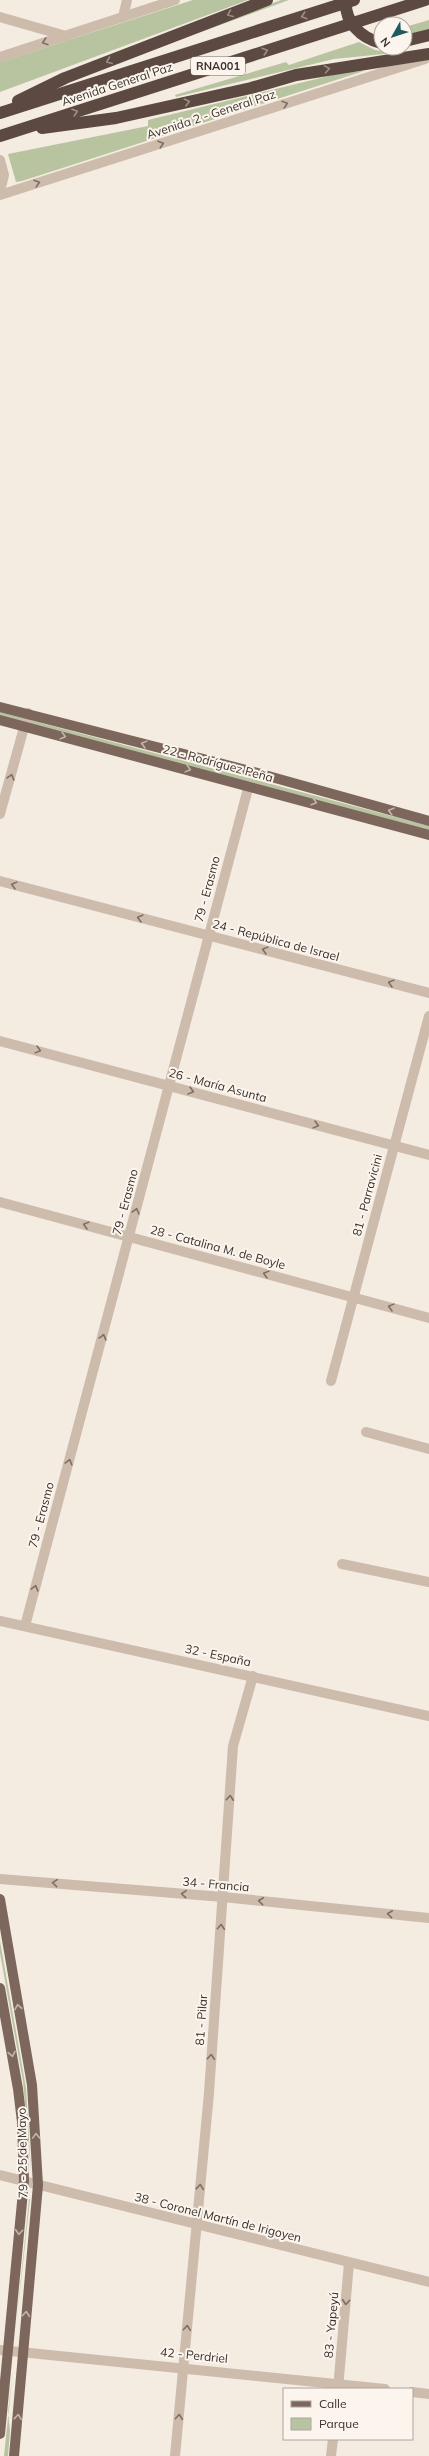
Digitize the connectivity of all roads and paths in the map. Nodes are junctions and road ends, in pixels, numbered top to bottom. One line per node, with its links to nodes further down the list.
1 (127, 0): 9 (street)
2 (175, 0): 9 (street)
3 (267, 0): 17 (highway, one-way to 17)
4 (345, 0): 7 (highway); 13 (highway)
5 (354, 0): 7 (highway, Avenida General Paz / RNA001)
6 (425, 0): 19 (highway, Avenida General Paz / RNA001, one-way to 6)
7 (326, 9): 18 (highway, Avenida General Paz / RNA001, one-way to 18)
8 (0, 17): 11 (street)
9 (123, 18): 11 (street)
10 (429, 34): 12 (highway)
11 (66, 36): 15 (street, one-way to 15)
12 (413, 39)
13 (373, 40)
14 (429, 54): 19 (highway, one-way to 14)
15 (0, 57)
16 (429, 57): 22 (street, Avenida 2 - General Paz, one-way to 16)
17 (0, 110)
18 (0, 113)
19 (6, 134)
20 (0, 160): 21 (street)
21 (0, 191)
22 (0, 195)
23 (0, 706): 24 (main road, 22 - Rodríguez Peña)
24 (28, 714): 26 (street); 29 (main road, 22 - Rodríguez Peña, one-way to 24)
25 (0, 720): 26 (main road, 22 - Rodríguez Peña)
26 (25, 726): 27 (main road, 22 - Rodríguez Peña, one-way to 27); 28 (street, one-way to 26)
27 (249, 785): 30 (main road, 22 - Rodríguez Peña, one-way to 30); 32 (street, 79 - Erasmo)
28 (0, 814)
29 (429, 821)
30 (429, 834)
31 (0, 881): 32 (street, 24 - República de Israel, one-way to 31)
32 (208, 935): 33 (street, 24 - República de Israel, one-way to 32); 36 (street, 79 - Erasmo)
33 (429, 993)
34 (429, 1016): 37 (street, 81 - Parravicini)
35 (0, 1041): 36 (street, 26 - María Asunta, one-way to 36)
36 (170, 1085): 37 (street, 26 - María Asunta, one-way to 37); 40 (street, 79 - Erasmo, one-way to 36)
37 (394, 1147): 38 (street, 26 - María Asunta); 41 (street, 81 - Parravicini)
38 (429, 1155)
39 (0, 1202): 40 (street, 28 - Catalina M. de Boyle, one-way to 39)
40 (129, 1237): 41 (street, 28 - Catalina M. de Boyle, one-way to 40); 49 (street, 79 - Erasmo, one-way to 40)
41 (353, 1297): 42 (street, 28 - Catalina M. de Boyle, one-way to 41); 43 (street, 81 - Parravicini)
42 (429, 1318)
43 (331, 1381)
44 (366, 1432): 45 (street)
45 (429, 1449)
46 (342, 1564): 47 (street)
47 (429, 1582)
48 (0, 1621): 49 (street, 32 - España)
49 (25, 1626): 50 (street, 32 - España)
50 (253, 1676): 51 (street, 32 - España); 53 (street, 81 - Pilar, one-way to 50)
51 (429, 1716)
52 (0, 1879): 53 (street, 34 - Francia, one-way to 52)
53 (223, 1897): 55 (street, 34 - Francia, one-way to 53); 60 (street, 81 - Pilar, one-way to 53)
54 (0, 1899): 59 (main road, 79 - 25 de Mayo, one-way to 54)
55 (429, 1918)
56 (0, 1988): 58 (main road, 79 - 25 de Mayo, one-way to 58)
57 (0, 2175): 58 (street, 38 - Coronel Martín de Irigoyen)
58 (24, 2181): 59 (street, 38 - Coronel Martín de Irigoyen); 63 (main road, 79 - 25 de Mayo, one-way to 63)
59 (38, 2185): 60 (street, 38 - Coronel Martín de Irigoyen); 64 (main road, 79 - 25 de Mayo, one-way to 59)
60 (196, 2225): 61 (street, 38 - Coronel Martín de Irigoyen); 65 (street, 81 - Pilar, one-way to 60)
61 (349, 2263): 62 (street, 38 - Coronel Martín de Irigoyen); 66 (street, 83 - Yapeyú, one-way to 66)
62 (429, 2282)
63 (4, 2351): 64 (street, 42 - Perdriel); 70 (main road, 79 - 25 de Mayo)
64 (23, 2353): 65 (street, 42 - Perdriel); 72 (main road, 79 - 25 de Mayo, one-way to 64)
65 (183, 2367): 66 (street, 42 - Perdriel); 73 (street, 81 - Pilar, one-way to 65)
66 (338, 2386): 67 (street, 42 - Perdriel)
67 (369, 2388)
68 (413, 2392): 69 (street)
69 (429, 2394)
70 (0, 2434)
71 (333, 2440): 74 (street)
72 (14, 2456)
73 (175, 2456)
74 (332, 2456)

